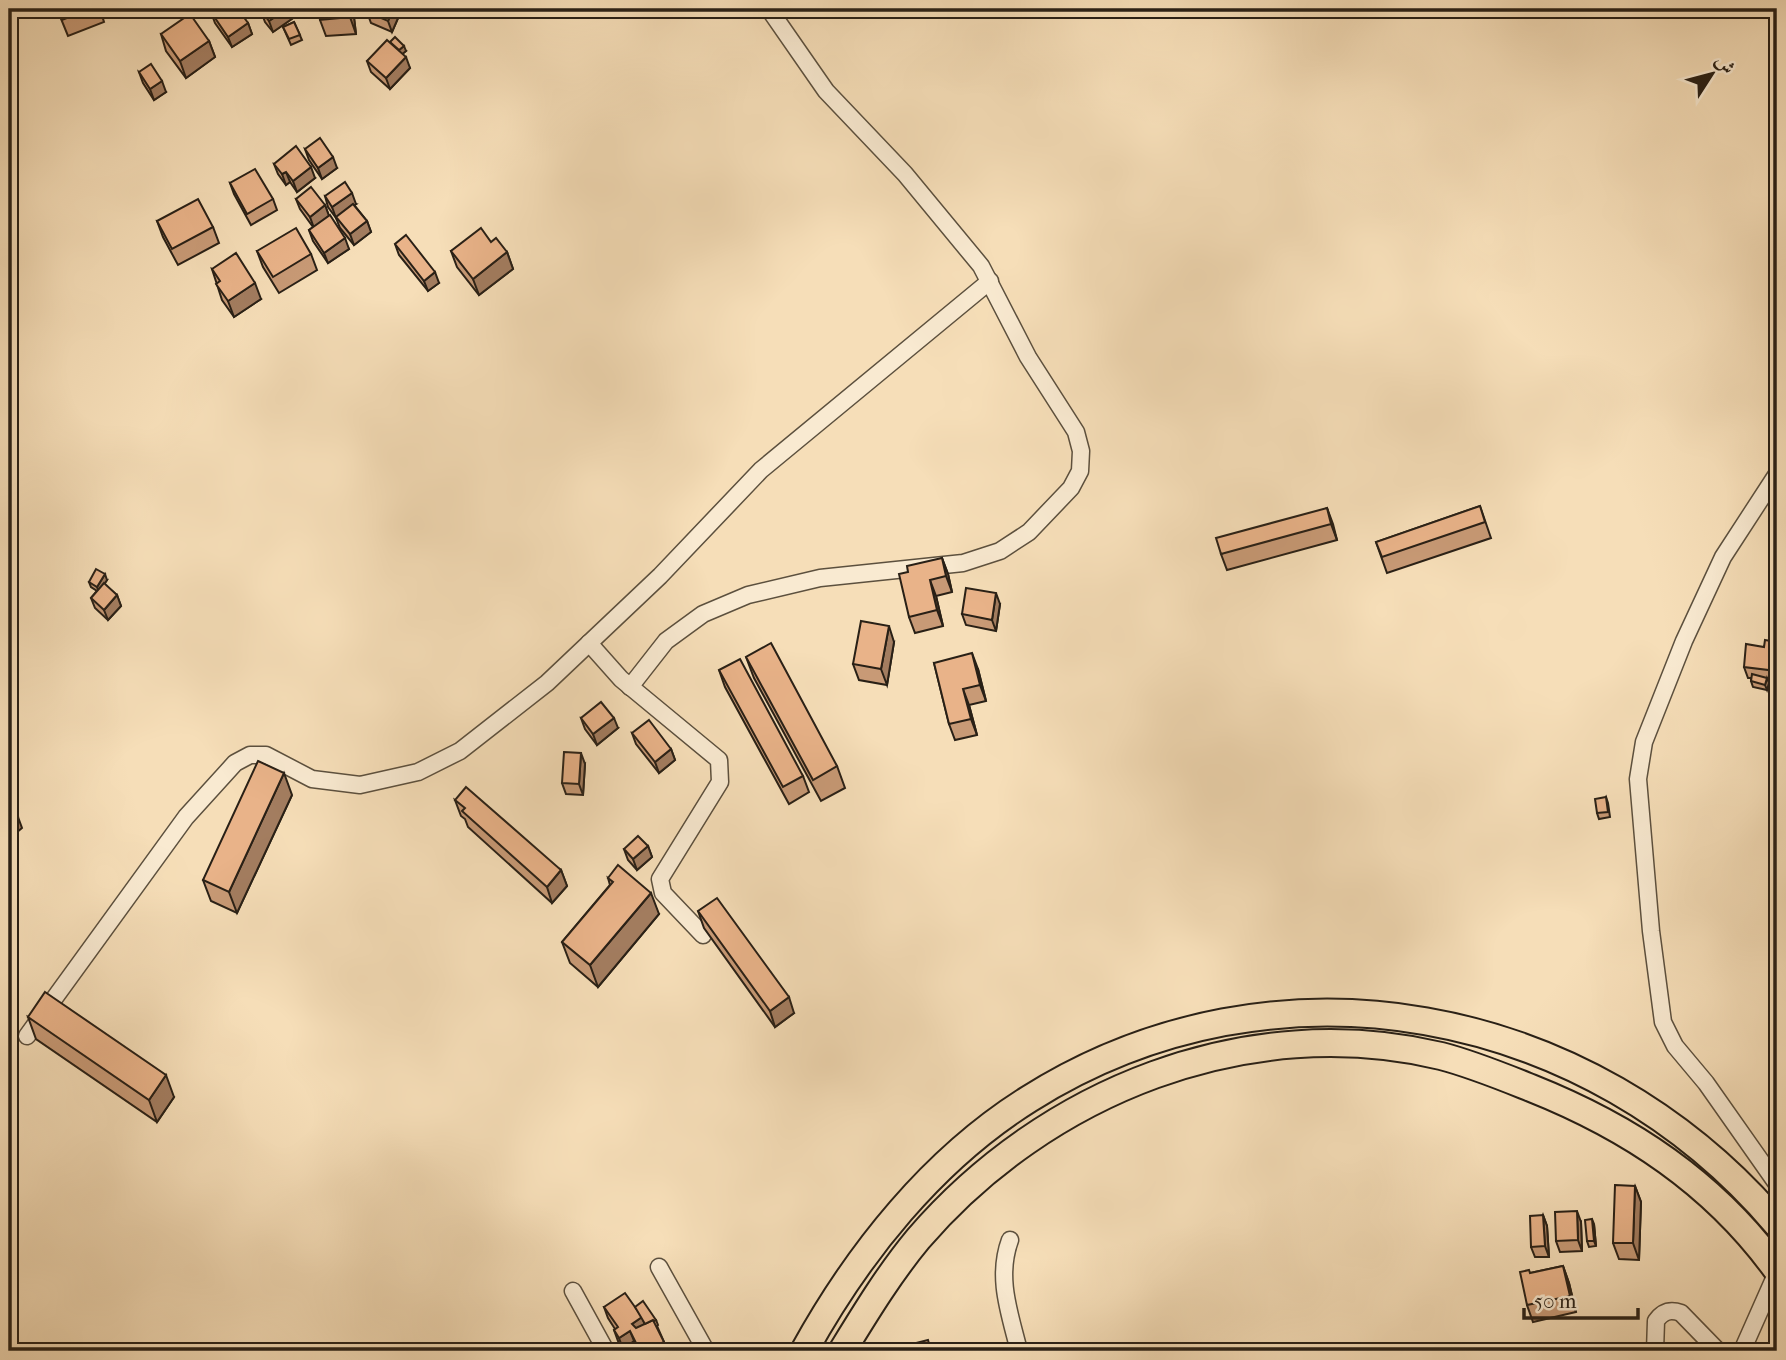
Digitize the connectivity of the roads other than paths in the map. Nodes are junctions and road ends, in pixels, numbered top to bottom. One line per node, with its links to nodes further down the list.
1 (769, 9): 2 (street)
2 (990, 281): 4 (street); 5 (street)
3 (1777, 474): 8 (street)
4 (589, 643): 5 (street); 7 (street)
5 (630, 687): 6 (street)
6 (703, 935)
7 (27, 1036)
8 (1777, 1184)
9 (1777, 1224): 16 (highway)
10 (1010, 1240): 18 (street)
11 (659, 1267): 15 (street)
12 (1777, 1271): 17 (highway); 21 (street)
13 (572, 1291): 14 (street)
14 (606, 1351)
15 (706, 1351)
16 (804, 1351)
17 (842, 1351)
18 (1019, 1351)
19 (1654, 1351): 20 (street)
20 (1718, 1351)
21 (1742, 1351)

